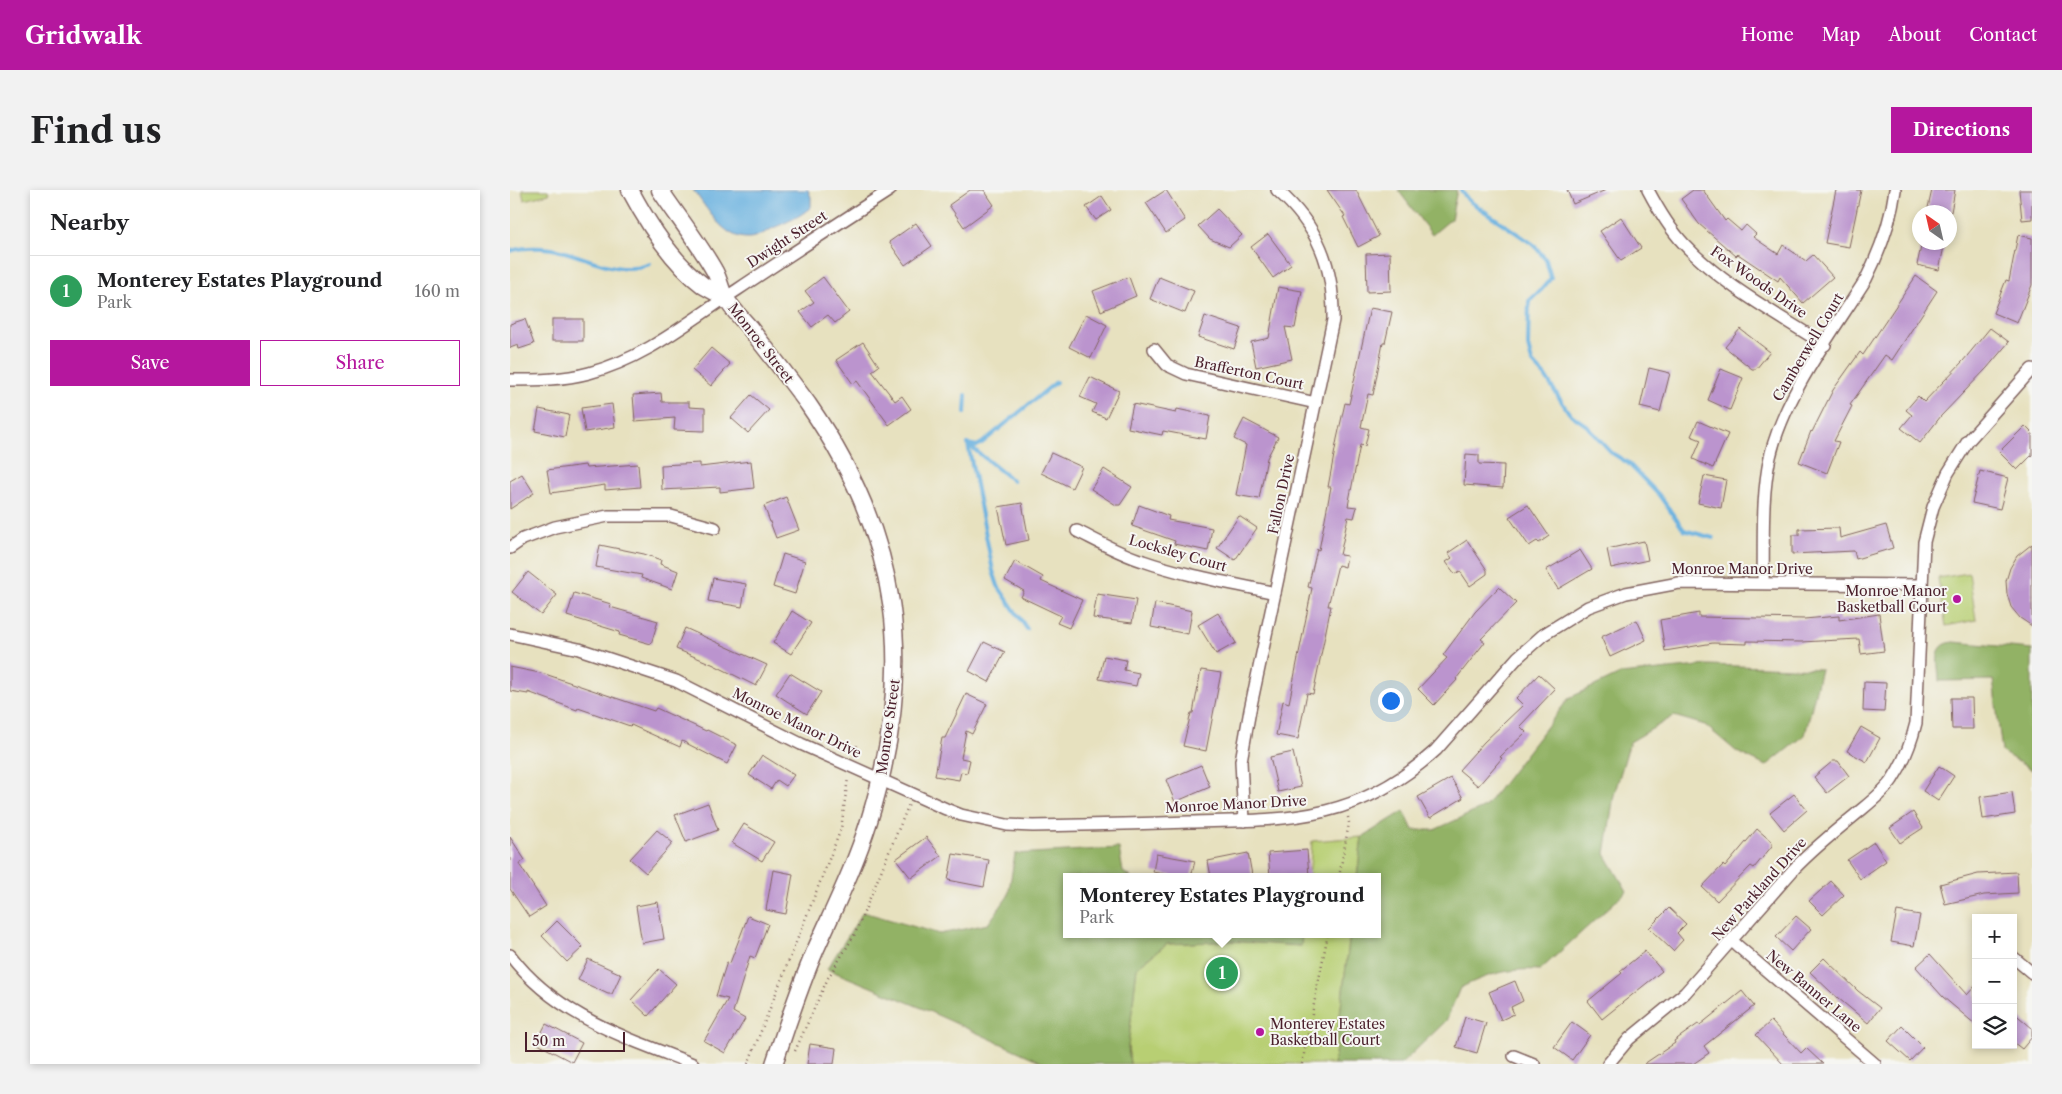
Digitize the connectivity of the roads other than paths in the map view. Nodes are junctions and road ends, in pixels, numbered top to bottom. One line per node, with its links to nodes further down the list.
1 (630, 190): 7 (main road, Monroe Street)
2 (660, 190): 7 (main road, Monroe Street)
3 (890, 190): 7 (street, Dwight Street)
4 (1277, 190): 12 (street, Fallon Drive)
5 (1648, 190): 8 (street, Fox Woods Drive)
6 (1895, 190): 8 (street, Camberwell Court)
7 (725, 297): 11 (street, Dwight Street); 20 (main road, Monroe Street)
8 (1825, 345): 16 (street, Camberwell Court)
9 (1154, 349): 12 (street, Brafferton Court)
10 (2032, 369): 17 (street, New Parkland Drive)
11 (510, 380)
12 (1316, 403): 18 (street, Fallon Drive)
13 (715, 528): 15 (street)
14 (1077, 531): 18 (street, Locksley Court)
15 (510, 548)
16 (1763, 583): 17 (street, Monroe Manor Drive); 21 (street, Monroe Manor Drive)
17 (1922, 585): 22 (street, New Parkland Drive)
18 (1275, 593): 21 (street, Fallon Drive)
19 (510, 634): 20 (street, Monroe Manor Drive)
20 (880, 780): 21 (street, Monroe Manor Drive); 28 (main road, Monroe Street)
21 (1244, 821)
22 (1732, 941): 30 (street, New Parkland Drive); 31 (street, New Banner Lane)
23 (510, 955): 27 (street)
24 (2015, 959): 25 (street)
25 (2032, 973)
26 (1514, 1056): 29 (street)
27 (693, 1064)
28 (774, 1064)
29 (1534, 1064)
30 (1608, 1064)
31 (1875, 1064)

